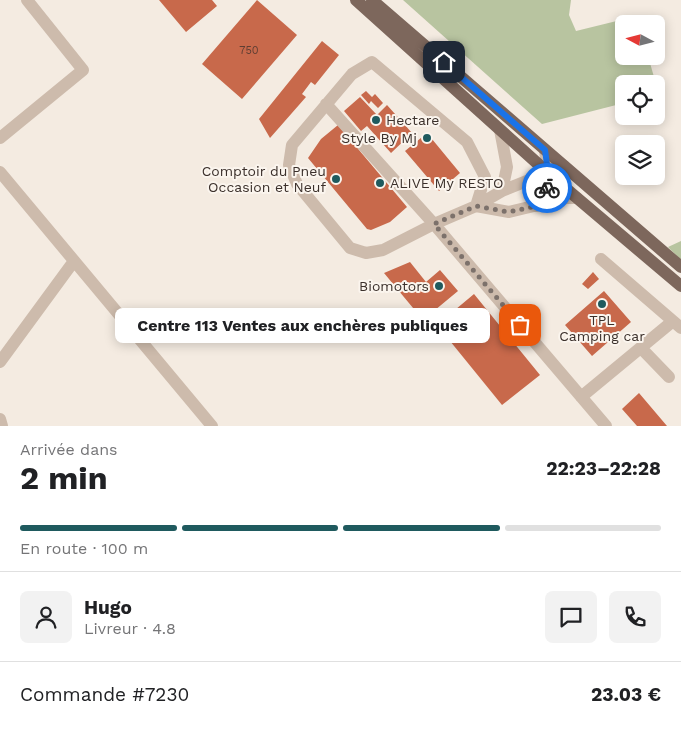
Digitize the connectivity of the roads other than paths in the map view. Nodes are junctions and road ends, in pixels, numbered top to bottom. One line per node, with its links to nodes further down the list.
1 (27, 0): 6 (street)
2 (356, 0): 5 (main road)
3 (372, 0): 7 (main road)
4 (326, 104): 13 (street); 15 (street); 15 (street)
5 (500, 130): 9 (main road); 11 (street)
6 (0, 138)
7 (545, 150): 8 (main road); 9 (street)
8 (564, 166): 9 (street); 18 (main road)
9 (548, 171): 11 (street); 12 (main road); 14 (street)
10 (0, 172): 17 (street)
11 (502, 191): 13 (street)
12 (577, 198): 14 (street); 19 (main road)
13 (476, 206): 14 (street); 15 (street)
14 (536, 206)
15 (434, 224): 24 (street)
16 (600, 259): 20 (street)
17 (74, 261): 22 (street); 27 (street)
18 (681, 267)
19 (681, 286)
20 (677, 325): 21 (street)
21 (641, 348): 23 (street); 24 (street)
22 (0, 362)
23 (669, 377)
24 (581, 397): 28 (street)
25 (0, 419): 26 (street)
26 (2, 426)
27 (212, 426)
28 (606, 426)

